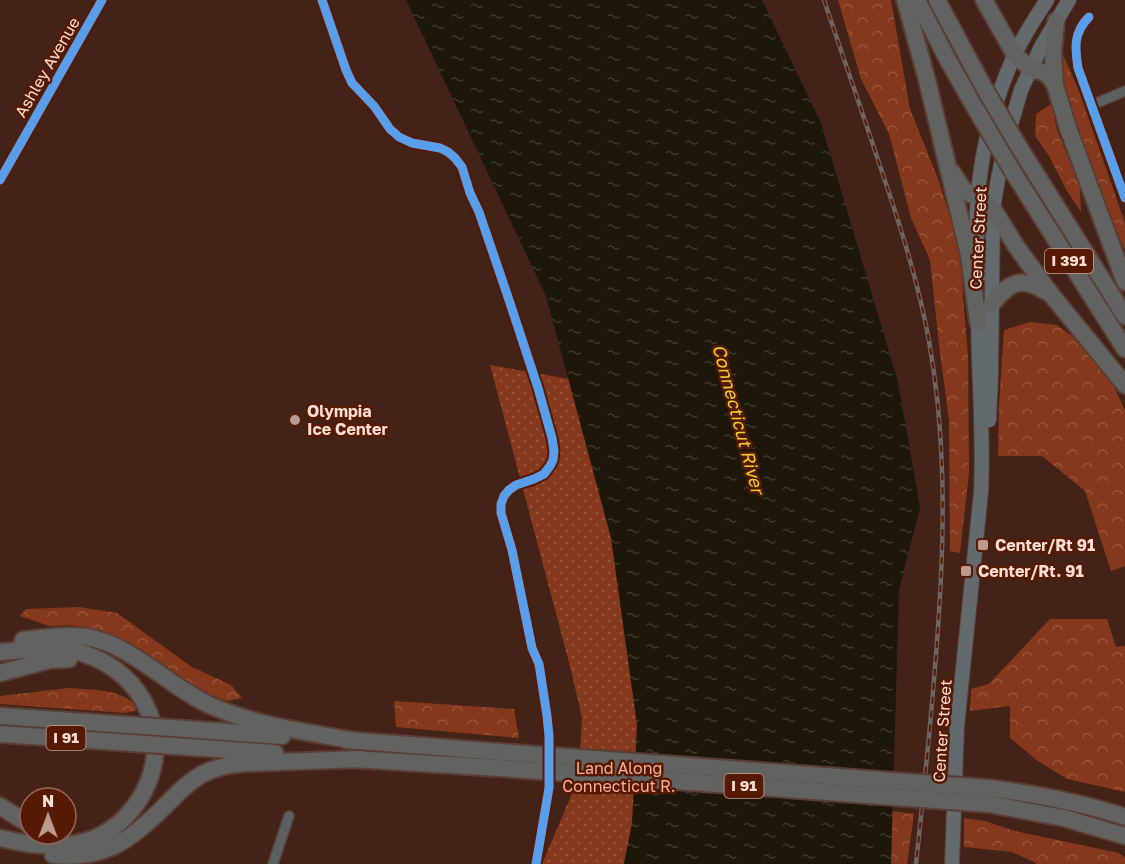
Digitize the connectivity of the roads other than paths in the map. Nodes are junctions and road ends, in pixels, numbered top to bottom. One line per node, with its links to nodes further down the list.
1 (102, 0): 16 (street, Ashley Avenue)
2 (905, 0): 15 (highway)
3 (917, 0): 25 (highway, I 391, bridge)
4 (937, 0): 23 (highway, I 391, bridge)
5 (984, 0): 10 (highway)
6 (1047, 0): 10 (main road, Center Street)
7 (1069, 0): 9 (main road, Center Street)
8 (1089, 17): 14 (street)
9 (1056, 21): 11 (main road, Center Street); 12 (highway)
10 (1015, 55): 11 (highway); 17 (main road, Center Street)
11 (1031, 69): 12 (highway); 19 (main road, Center Street)
12 (1055, 85): 20 (highway)
13 (1125, 91): 14 (street)
14 (1092, 105): 18 (street)
15 (947, 164): 17 (highway); 24 (highway)
16 (0, 180)
17 (977, 196): 19 (highway); 24 (main road, Center Street)
18 (1125, 198)
19 (993, 209): 21 (highway); 22 (main road, Center Street)
20 (1125, 282)
21 (1050, 294): 22 (highway); 26 (highway)
22 (991, 305): 27 (main road, Center Street)
23 (1125, 315)
24 (978, 322): 27 (main road, Center Street)
25 (1125, 349)
26 (1125, 385)
27 (983, 457): 51 (main road, Center Street)
28 (0, 643): 34 (highway)
29 (0, 652): 31 (highway)
30 (0, 672): 31 (highway)
31 (135, 690): 37 (highway)
32 (0, 716): 34 (highway, I 91, bridge)
33 (0, 734): 35 (highway, I 91, bridge)
34 (356, 741): 36 (highway, I 91)
35 (361, 759): 36 (highway, I 91); 48 (highway)
36 (500, 760): 39 (highway, I 91, bridge)
37 (144, 789): 46 (highway); 48 (highway)
38 (1024, 792): 39 (highway, I 91); 40 (highway); 45 (highway, I 91)
39 (989, 796): 42 (highway, I 91)
40 (1125, 805)
41 (0, 806): 44 (highway)
42 (1036, 812): 47 (highway, I 91); 49 (highway)
43 (289, 816): 50 (street)
44 (18, 817)
45 (1125, 817)
46 (78, 832)
47 (1125, 836)
48 (0, 839)
49 (1125, 844)
50 (273, 864)
51 (952, 864)

